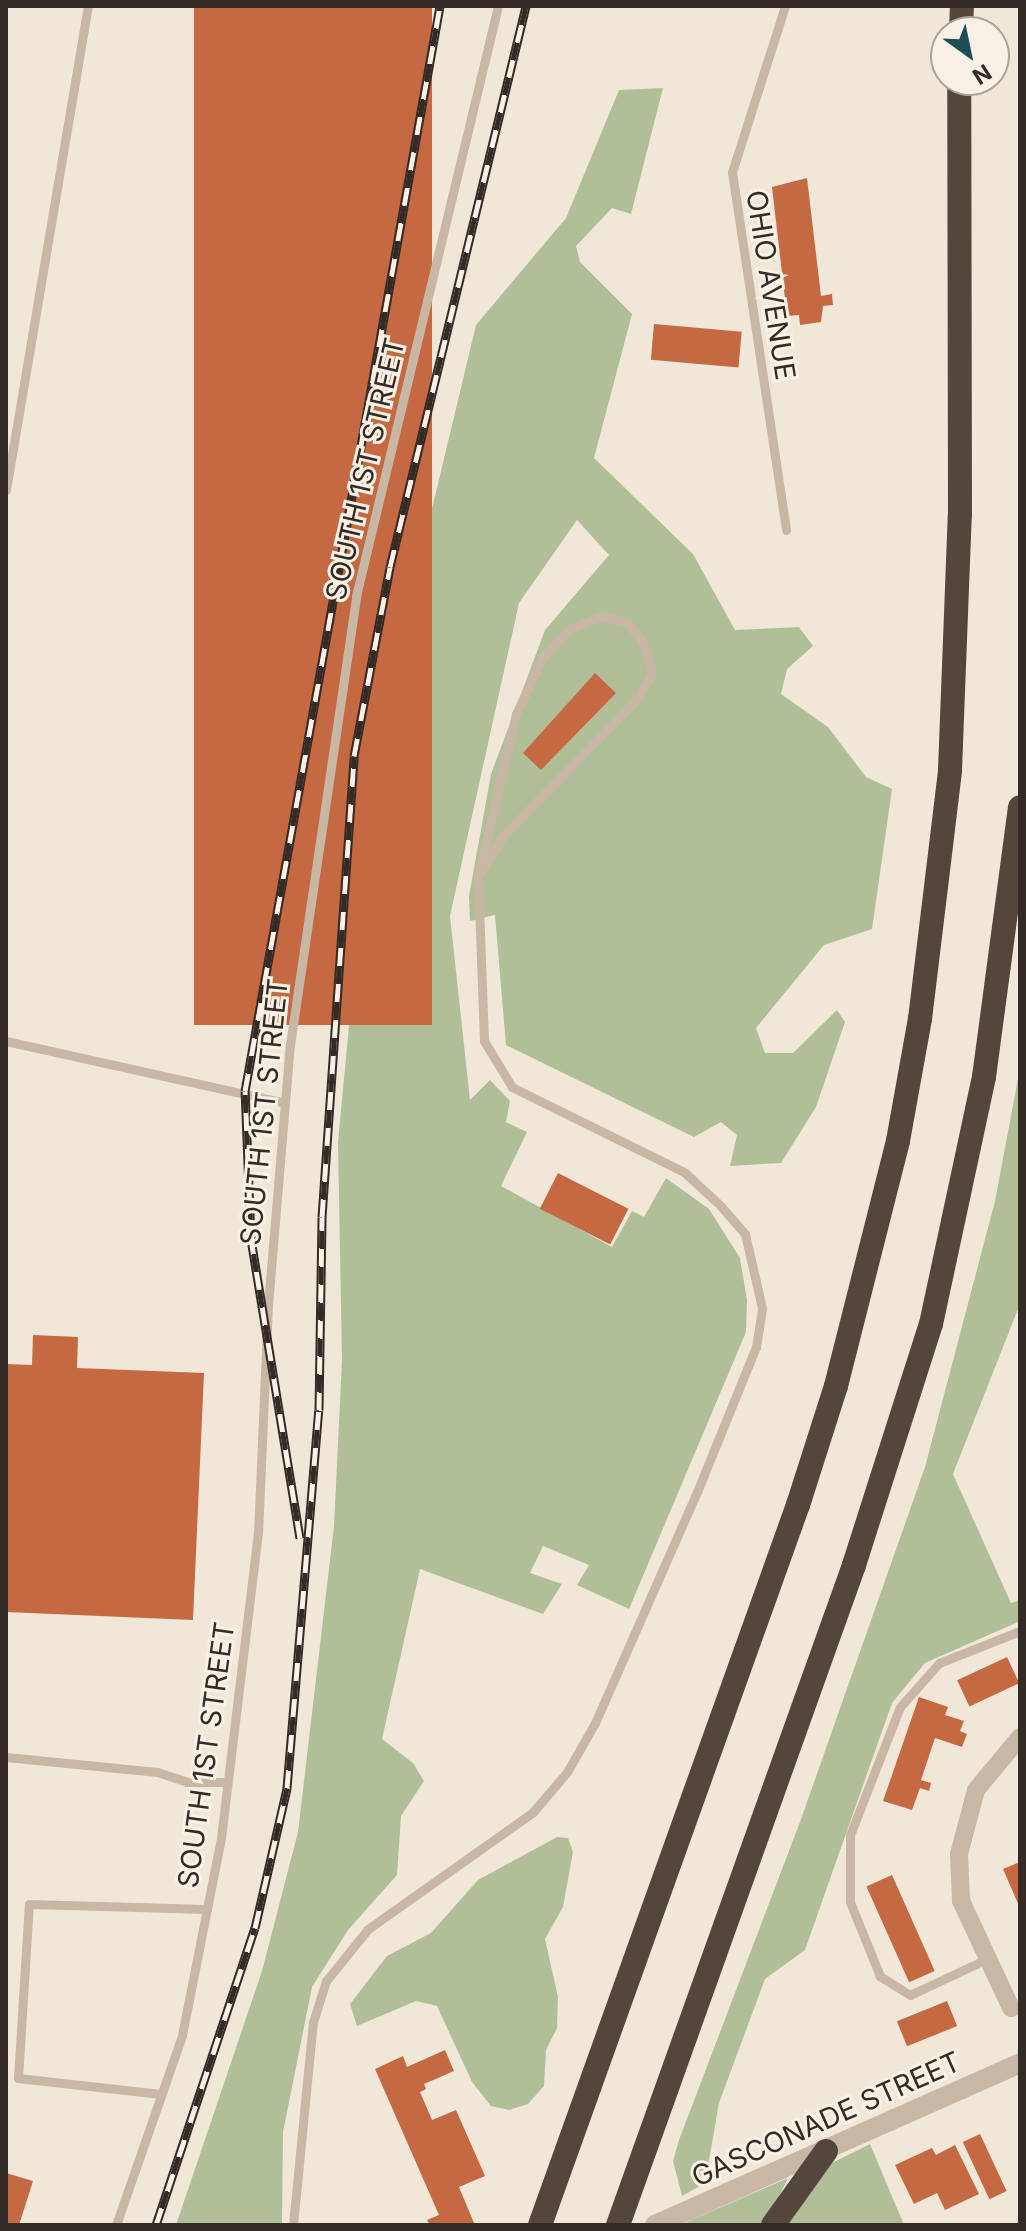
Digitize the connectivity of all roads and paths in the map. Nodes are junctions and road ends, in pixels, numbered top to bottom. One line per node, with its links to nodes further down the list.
1 (88, 6): 5 (lane)
2 (498, 6): 10 (lane, SOUTH 1ST STREET)
3 (785, 6): 6 (lane, OHIO AVENUE)
4 (959, 96): 23 (highway)
5 (6, 490)
6 (786, 530)
7 (1020, 807): 24 (highway)
8 (478, 876): 8 (lane); 22 (lane)
9 (6, 1041): 10 (lane)
10 (285, 1103): 14 (lane, SOUTH 1ST STREET)
11 (1020, 1631): 16 (lane)
12 (1020, 1737): 16 (street)
13 (6, 1757): 14 (lane)
14 (227, 1782): 15 (lane, SOUTH 1ST STREET)
15 (207, 1909): 19 (lane, SOUTH 1ST STREET); 19 (lane)
16 (989, 1958): 17 (street)
17 (1011, 2008)
18 (1020, 2063): 20 (street, GASCONADE STREET)
19 (161, 2094): 21 (lane, SOUTH 1ST STREET)
20 (826, 2151): 25 (street, GASCONADE STREET); 26 (highway)
21 (116, 2225)
22 (293, 2225)
23 (540, 2225)
24 (618, 2225)
25 (655, 2225)
26 (773, 2225)

